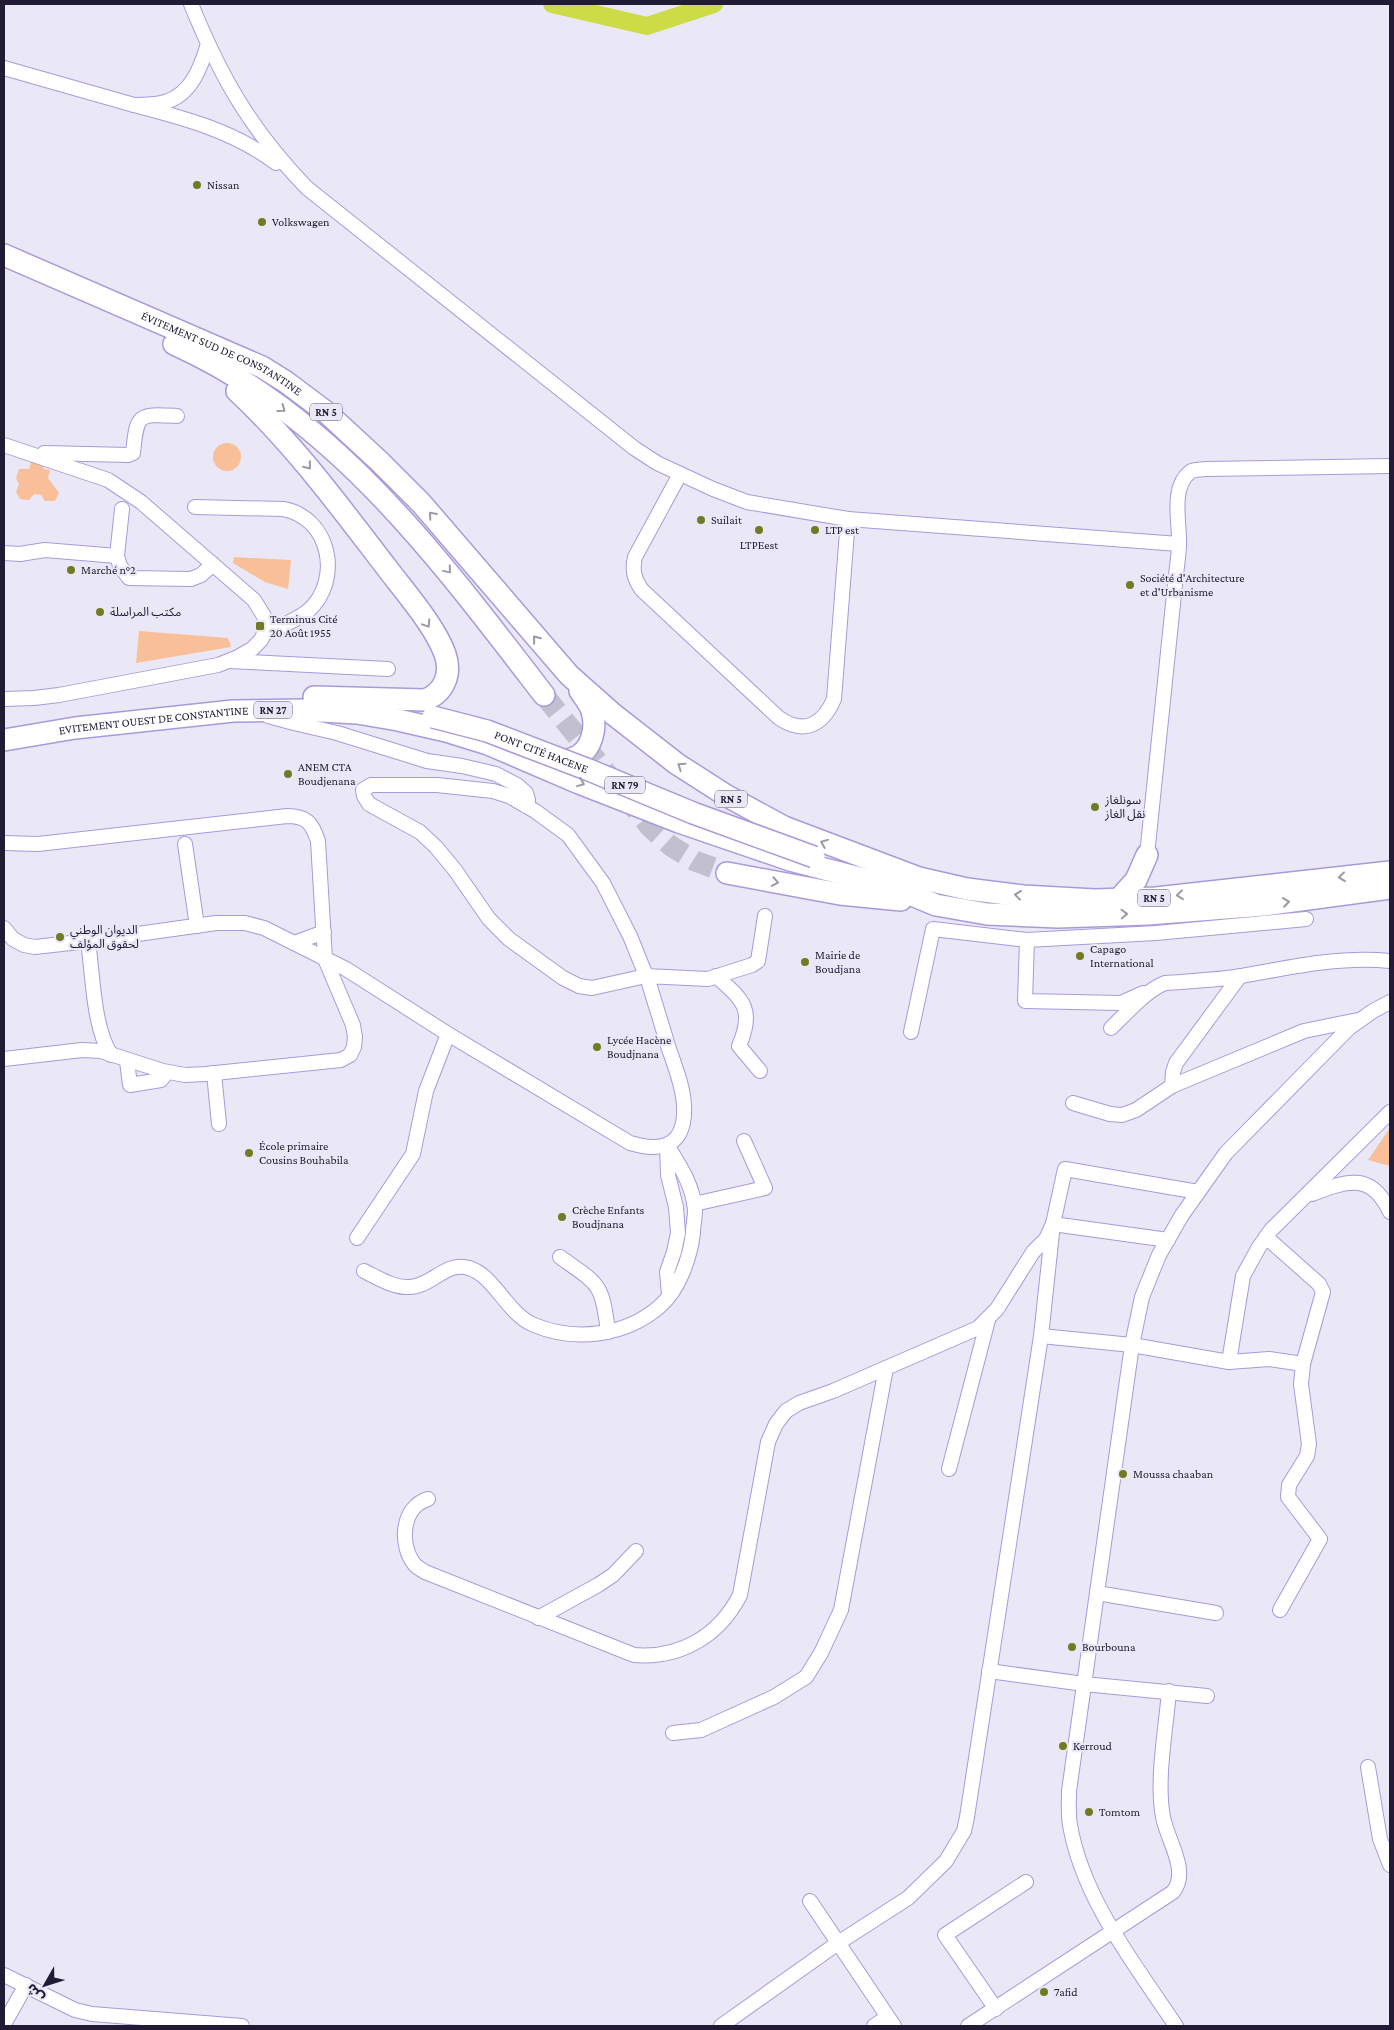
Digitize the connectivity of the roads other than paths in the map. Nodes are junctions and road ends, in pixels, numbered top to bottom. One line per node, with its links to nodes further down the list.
1 (191, 4): 2 (street)
2 (208, 44): 4 (street); 5 (street)
3 (4, 68): 4 (street)
4 (134, 105): 5 (street)
5 (307, 188): 13 (street)
6 (4, 255): 24 (highway, ÉVITEMENT SUD DE CONSTANTINE / RN 5, one-way to 6)
7 (4, 271): 8 (highway, ÉVITEMENT SUD DE CONSTANTINE / RN 5)
8 (184, 348): 25 (highway, ÉVITEMENT SUD DE CONSTANTINE / RN 5, one-way to 25); 26 (highway, one-way to 26)
9 (177, 416): 11 (street)
10 (4, 445): 11 (street)
11 (26, 453): 20 (street)
12 (1390, 466): 17 (street)
13 (680, 474): 16 (street); 16 (street)
14 (195, 506): 21 (street)
15 (122, 509): 19 (street)
16 (848, 519): 17 (street)
17 (1179, 544): 38 (street)
18 (4, 553): 19 (street)
19 (117, 556): 20 (street)
20 (212, 564): 21 (street)
21 (264, 634): 22 (street)
22 (228, 661): 23 (street); 27 (street)
23 (388, 669)
24 (569, 675): 32 (highway); 41 (highway, RN 5, one-way to 24)
25 (544, 695)
26 (303, 697): 29 (highway, EVITEMENT OUEST DE CONSTANTINE / RN 27); 30 (highway, EVITEMENT OUEST DE CONSTANTINE / RN 27)
27 (4, 699)
28 (254, 711): 31 (highway, EVITEMENT OUEST DE CONSTANTINE / RN 27); 32 (highway, EVITEMENT OUEST DE CONSTANTINE / RN 27); 33 (street)
29 (433, 717): 39 (highway, PONT CITÉ HACENE / RN 79, bridge)
30 (4, 732)
31 (4, 740)
32 (536, 764): 39 (highway, PONT CITÉ HACENE / RN 79, one-way to 39)
33 (526, 806): 58 (street); 58 (street)
34 (199, 825): 35 (street); 37 (street); 51 (street)
35 (170, 829): 36 (street); 37 (street)
36 (4, 843)
37 (185, 844): 49 (street)
38 (1146, 855): 43 (highway); 44 (highway)
39 (812, 861): 41 (highway, RN 79); 45 (highway, RN 79)
40 (727, 872): 45 (highway, RN 5, one-way to 45)
41 (919, 878): 44 (highway, RN 5, one-way to 41)
42 (1388, 885): 43 (highway, RN 5, one-way to 43); 47 (highway, RN 5, one-way to 42)
43 (1156, 898): 44 (highway, RN 5)
44 (1118, 900)
45 (936, 905): 47 (highway, RN 5)
46 (764, 916): 59 (street)
47 (1089, 916): 52 (street)
48 (1306, 919): 52 (street)
49 (197, 926): 54 (street); 55 (street)
50 (4, 928): 54 (street)
51 (324, 932): 55 (street); 56 (street)
52 (1090, 938): 53 (street)
53 (1027, 940): 61 (street); 66 (street)
54 (88, 941): 65 (street)
55 (294, 943): 56 (street)
56 (325, 959): 67 (street); 74 (street)
57 (1390, 961): 60 (street)
58 (646, 976): 59 (street); 80 (street)
59 (716, 976): 72 (street)
60 (1240, 976): 61 (street); 75 (street)
61 (1158, 986): 64 (street)
62 (1390, 1002): 63 (street)
63 (1358, 1020): 75 (street); 81 (street)
64 (1111, 1028)
65 (100, 1030): 68 (street); 69 (street)
66 (911, 1032)
67 (448, 1034): 80 (street); 87 (street)
68 (82, 1050): 69 (street); 70 (street)
69 (111, 1055): 71 (street)
70 (4, 1060)
71 (127, 1060): 73 (street); 73 (street)
72 (760, 1071)
73 (167, 1072): 74 (street)
74 (214, 1073): 78 (street)
75 (1172, 1086): 76 (street)
76 (1073, 1103)
77 (1390, 1112): 82 (street)
78 (219, 1124)
79 (744, 1141): 83 (street)
80 (667, 1145): 83 (street); 91 (street)
81 (1198, 1192): 85 (street); 88 (street)
82 (1305, 1196): 84 (street); 86 (street)
83 (694, 1204): 91 (street)
84 (1390, 1212)
85 (1053, 1224): 88 (street); 92 (street); 94 (street)
86 (1266, 1237): 96 (street); 97 (street)
87 (357, 1238)
88 (1168, 1240): 95 (street)
89 (560, 1257): 93 (street)
90 (364, 1271): 93 (street)
91 (669, 1294): 93 (street)
92 (988, 1320): 98 (street); 99 (street)
93 (608, 1332)
94 (1040, 1336): 95 (street); 106 (street)
95 (1132, 1345): 96 (street); 102 (street)
96 (1229, 1362): 97 (street)
97 (1303, 1364): 103 (street)
98 (886, 1368): 105 (street); 110 (street)
99 (949, 1469)
100 (428, 1499): 105 (street)
101 (636, 1550): 105 (street)
102 (1097, 1593): 104 (street); 107 (street)
103 (1280, 1610)
104 (1216, 1613)
105 (538, 1618)
106 (989, 1671): 107 (street); 116 (street)
107 (1084, 1684): 108 (street); 115 (street)
108 (1170, 1691): 109 (street); 115 (street)
109 (1207, 1696)
110 (673, 1733)
111 (1368, 1767): 112 (street)
112 (1390, 1865)
113 (1026, 1882): 119 (street)
114 (810, 1901): 116 (street)
115 (1113, 1931): 119 (street); 126 (street)
116 (838, 1943): 120 (street); 123 (street)
117 (4, 1975): 118 (street)
118 (26, 1985): 121 (street); 122 (street)
119 (996, 2009): 125 (street)
120 (891, 2022): 124 (street)
121 (4, 2024)
122 (242, 2026)
123 (721, 2026)
124 (874, 2026)
125 (968, 2026)
126 (1176, 2026)

